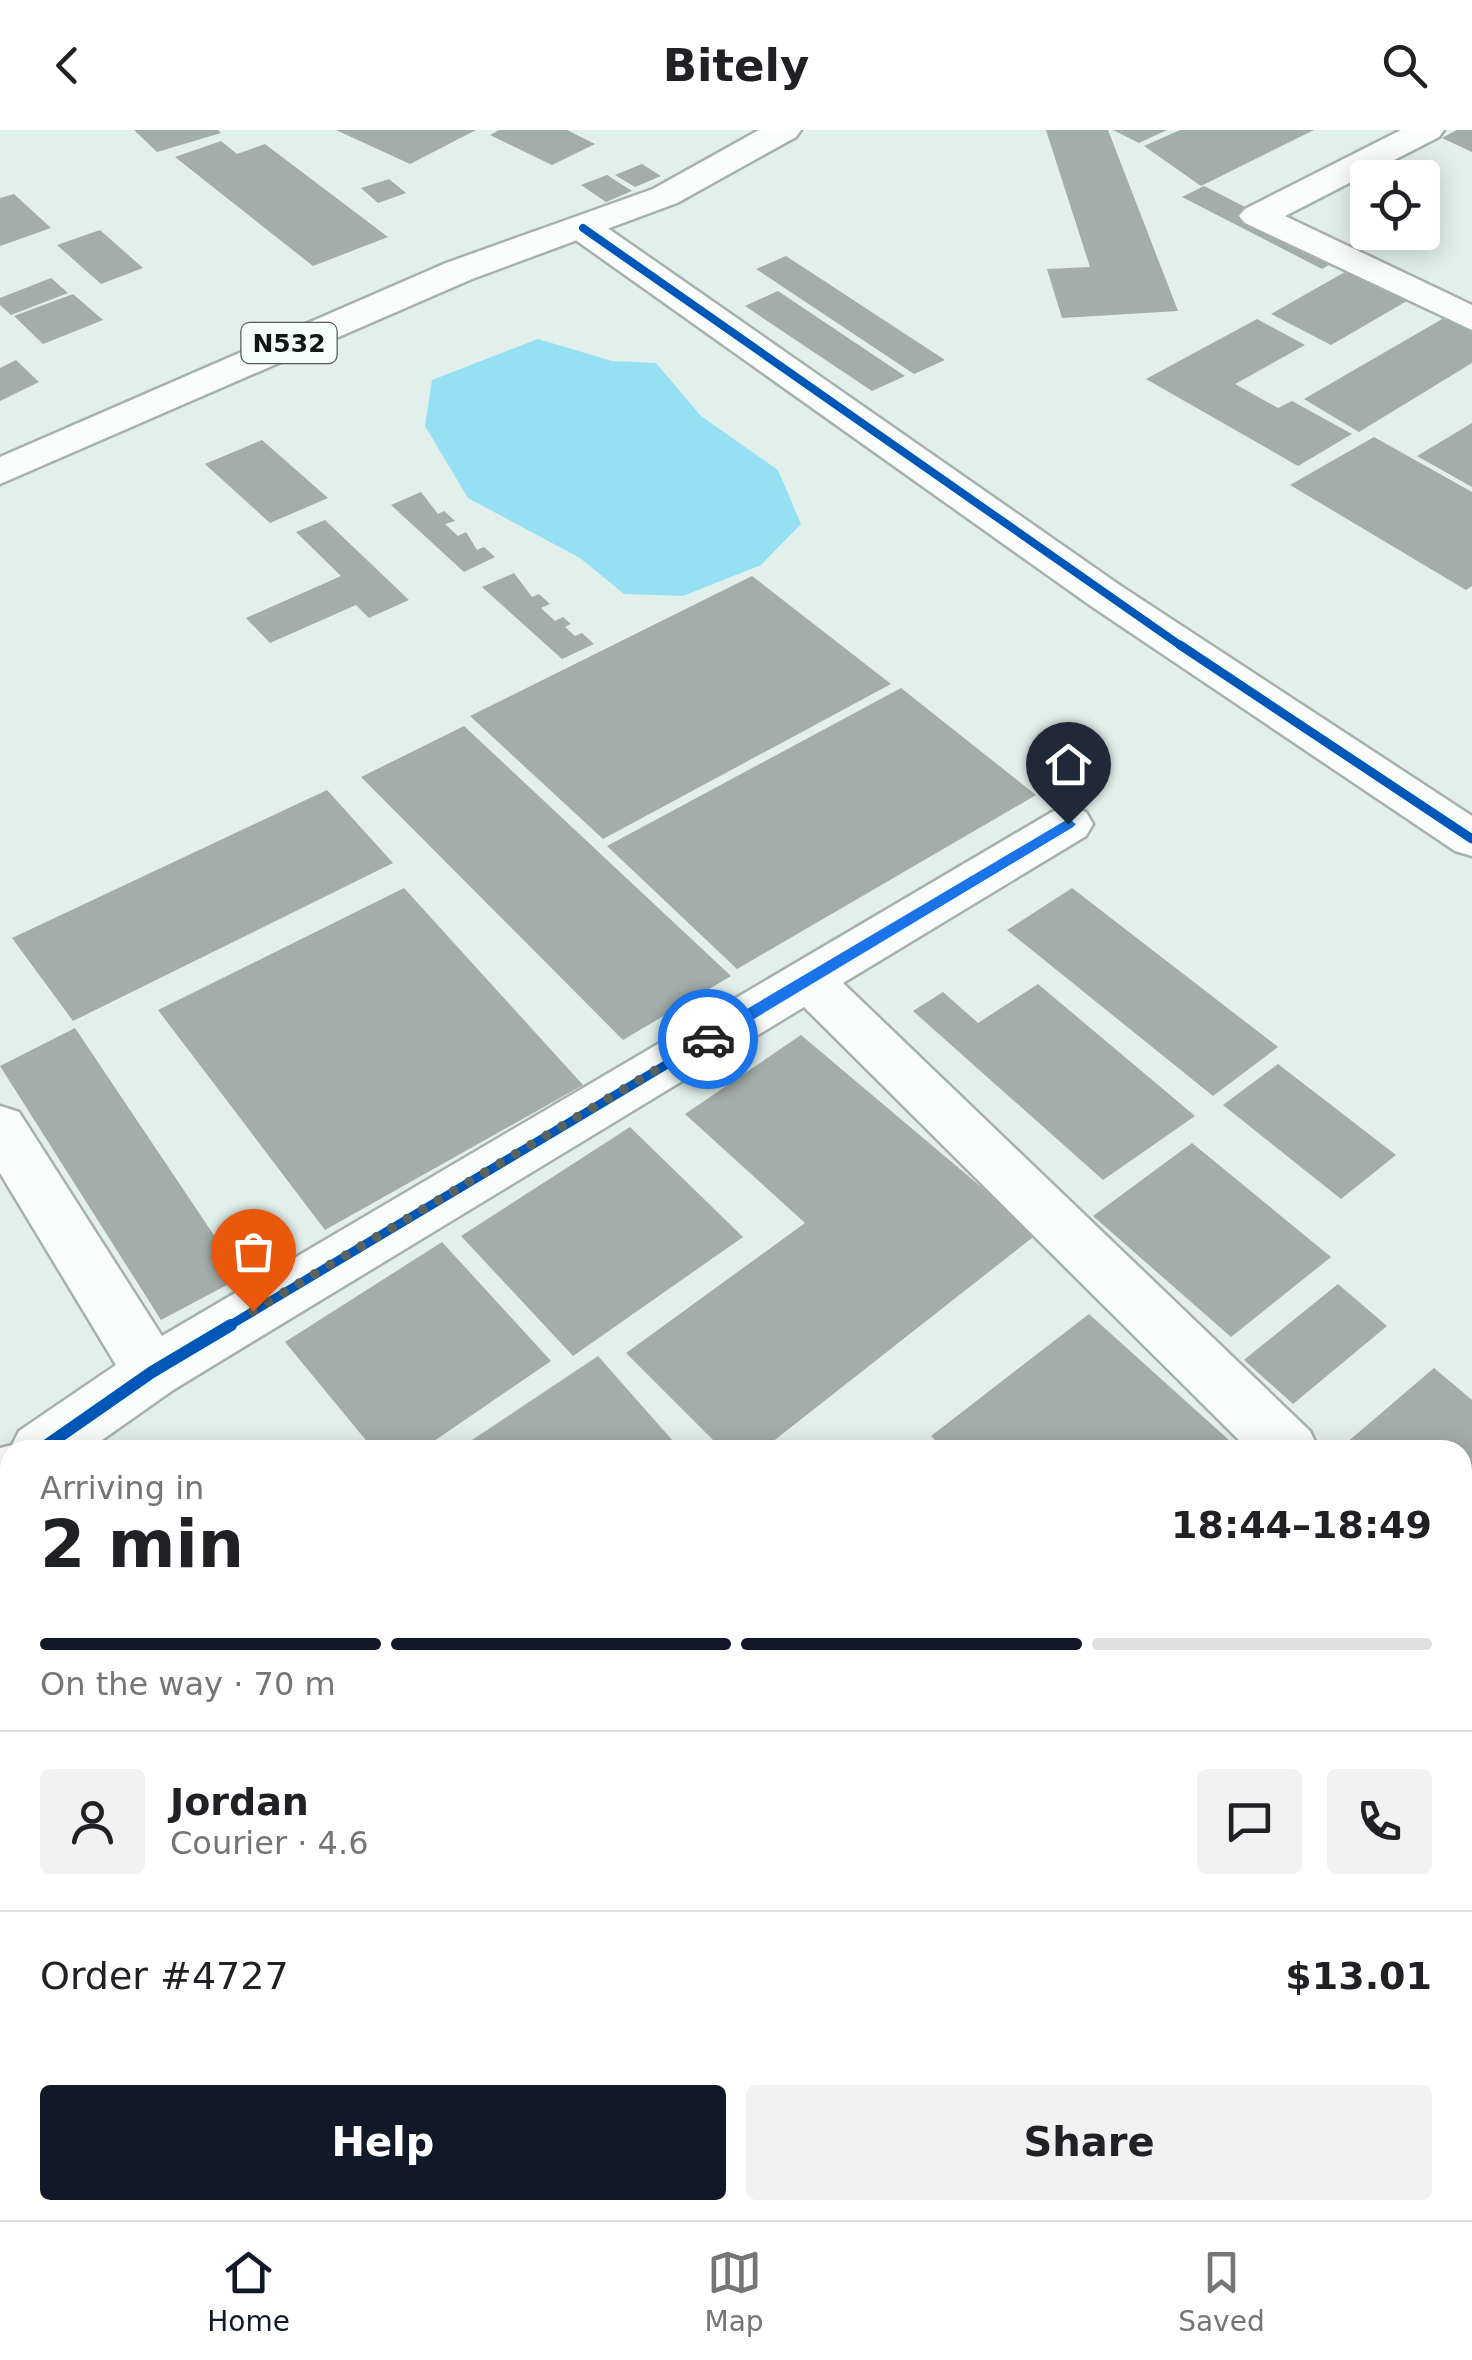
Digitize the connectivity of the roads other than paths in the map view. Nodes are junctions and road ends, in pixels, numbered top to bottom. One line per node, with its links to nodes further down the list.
1 (784, 130): 3 (main road, N532)
2 (1427, 130): 4 (main road)
3 (583, 228): 5 (main road, N532); 7 (main road)
4 (1472, 319)
5 (0, 472)
6 (1068, 824): 8 (main road)
7 (1472, 839)
8 (809, 981): 10 (main road); 12 (main road)
9 (0, 1127): 10 (main road)
10 (152, 1372): 11 (main road)
11 (54, 1440)
12 (1280, 1440)

